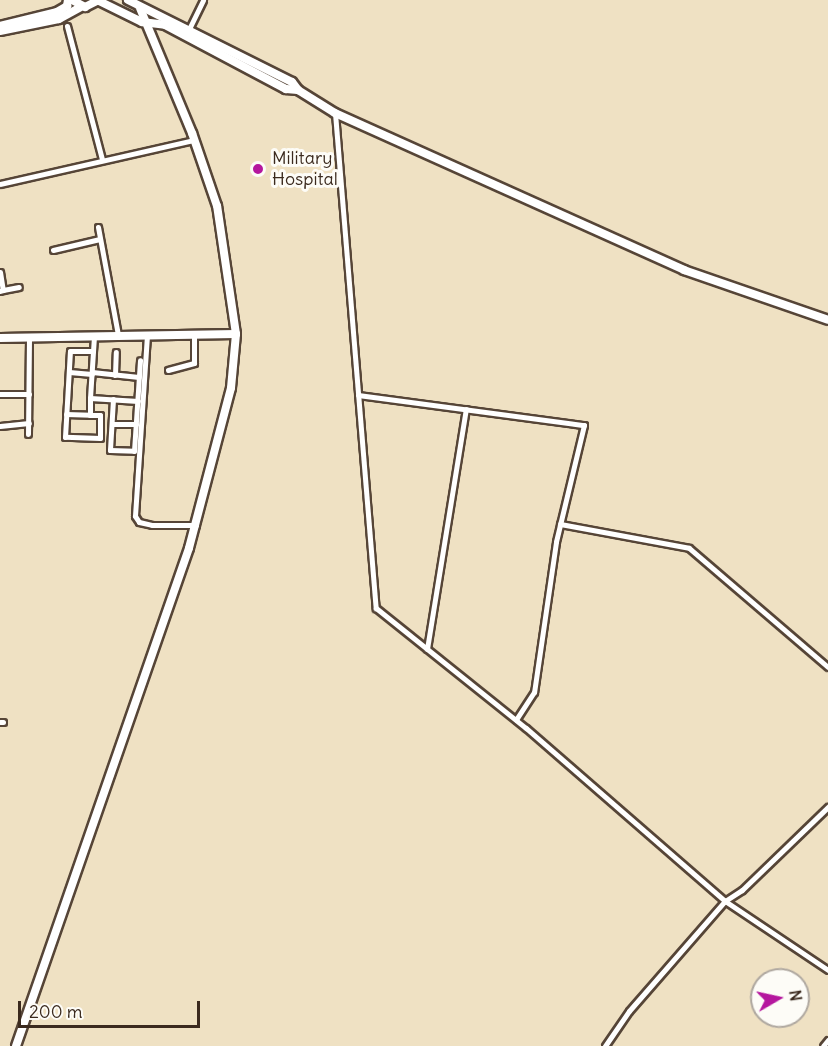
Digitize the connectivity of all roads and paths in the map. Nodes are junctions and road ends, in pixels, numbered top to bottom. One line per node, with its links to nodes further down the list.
1 (70, 0): 5 (street); 8 (street)
2 (99, 0): 5 (street); 7 (street)
3 (128, 0): 6 (street)
4 (203, 0): 10 (street)
5 (81, 7): 11 (street)
6 (140, 8): 7 (street); 10 (street)
7 (142, 22): 12 (street); 14 (street)
8 (0, 26)
9 (67, 26): 15 (street)
10 (189, 29): 12 (street)
11 (0, 31)
12 (298, 90): 13 (street)
13 (335, 113): 23 (street); 41 (street)
14 (194, 140): 15 (street); 25 (street)
15 (102, 159): 16 (street)
16 (0, 184)
17 (98, 227): 18 (street)
18 (100, 239): 19 (street); 28 (street)
19 (53, 250)
20 (0, 272): 22 (street)
21 (19, 287): 22 (street)
22 (2, 290)
23 (828, 320)
24 (194, 334): 25 (street); 26 (street); 34 (street)
25 (236, 334): 54 (street)
26 (147, 335): 28 (street); 54 (street)
27 (94, 336): 28 (street); 29 (street); 31 (street)
28 (118, 336)
29 (30, 337): 30 (street); 40 (street)
30 (0, 338)
31 (93, 351): 35 (street); 36 (street)
32 (116, 352): 37 (street)
33 (140, 360): 38 (street)
34 (168, 370)
35 (69, 372): 36 (street); 46 (street)
36 (92, 373): 37 (street); 42 (street)
37 (115, 375): 38 (street)
38 (139, 377): 44 (street)
39 (0, 394): 40 (street)
40 (29, 394): 48 (street)
41 (358, 395): 45 (street); 55 (street)
42 (90, 398): 43 (street); 47 (street)
43 (113, 399): 44 (street); 49 (street)
44 (138, 401): 50 (street)
45 (466, 409): 53 (street); 55 (street)
46 (66, 414): 47 (street); 47 (street)
47 (90, 415)
48 (28, 423): 51 (street); 52 (street)
49 (112, 424): 50 (street); 50 (street)
50 (136, 424)
51 (0, 426)
52 (28, 434)
53 (560, 524): 56 (street); 57 (street)
54 (195, 525): 62 (street)
55 (427, 649): 57 (street)
56 (828, 667)
57 (516, 720): 59 (street)
58 (828, 807): 59 (street)
59 (724, 901): 60 (street); 63 (street)
60 (828, 970)
61 (828, 1040): 64 (street)
62 (16, 1046)
63 (605, 1046)
64 (823, 1046)

